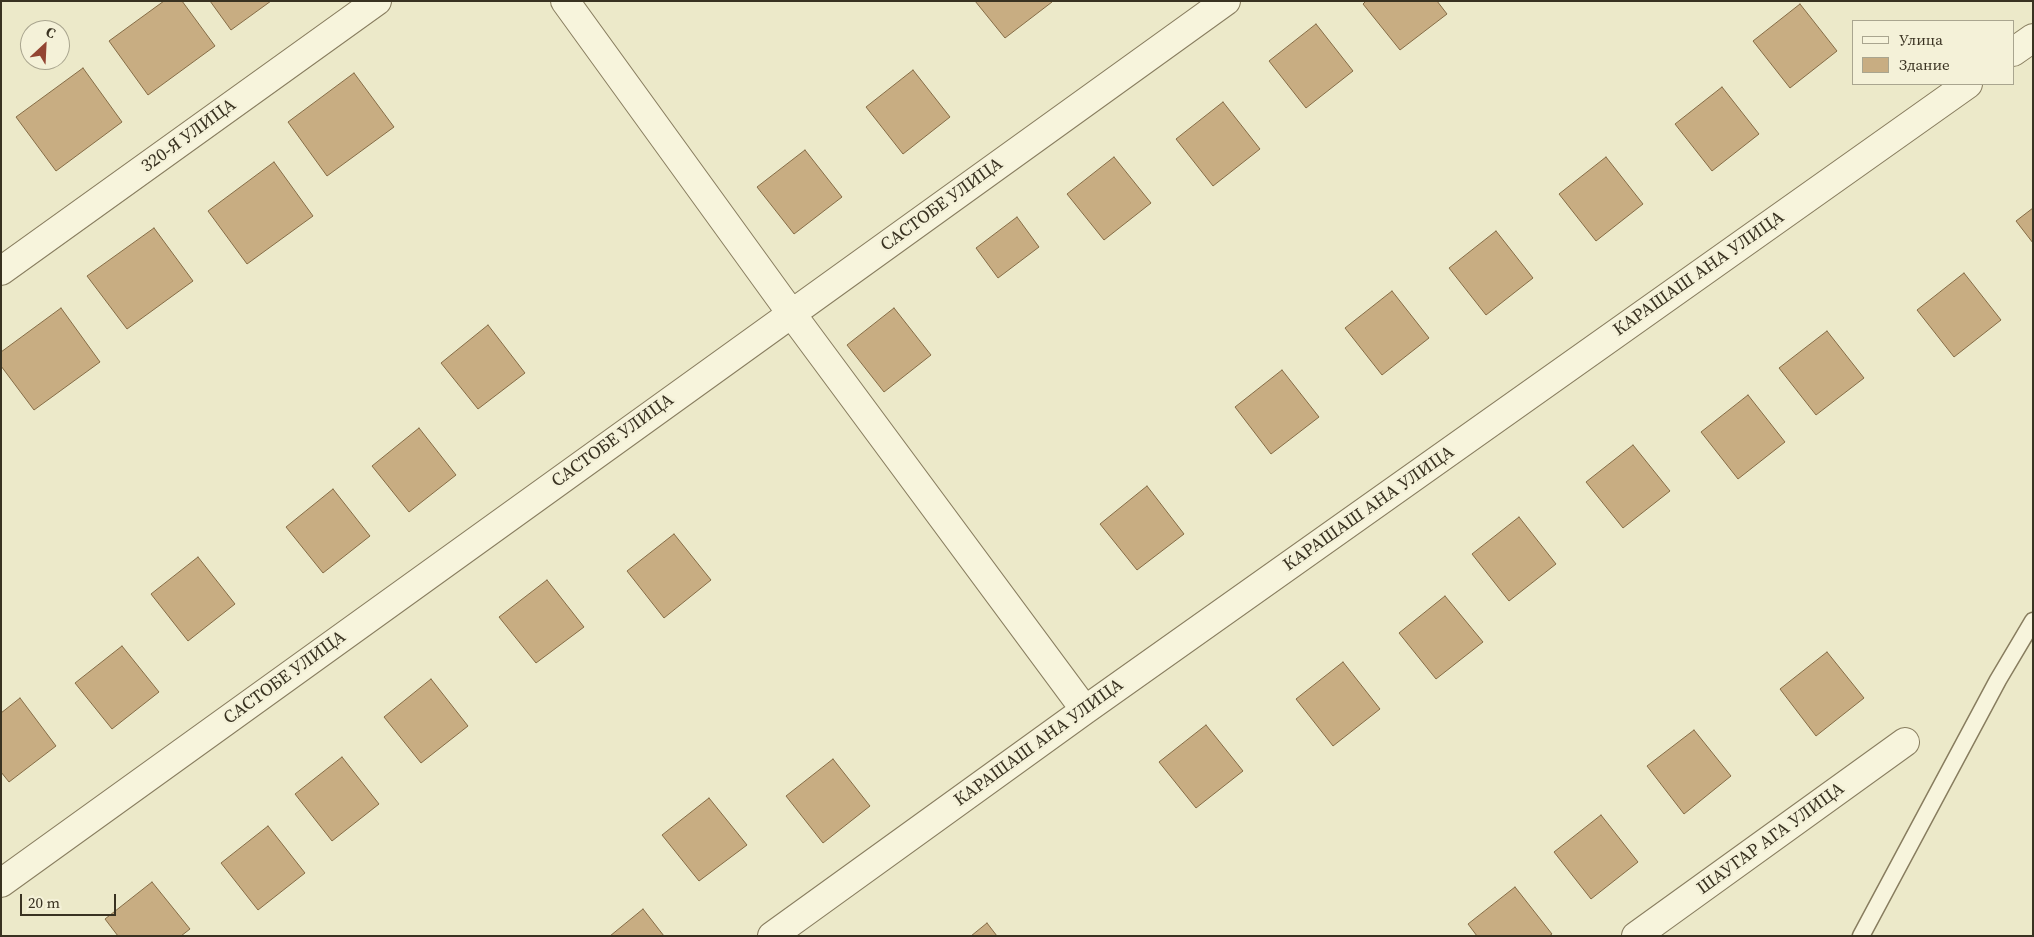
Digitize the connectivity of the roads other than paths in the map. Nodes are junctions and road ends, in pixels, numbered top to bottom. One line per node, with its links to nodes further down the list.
1 (378, 1): 7 (street, 320-Я УЛИЦА)
2 (565, 1): 8 (street)
3 (1226, 1): 8 (street, САСТОБЕ УЛИЦА)
4 (2033, 38): 5 (street)
5 (2014, 51)
6 (1967, 85): 10 (street, КАРАШАШ АНА УЛИЦА)
7 (1, 271)
8 (791, 313): 10 (street); 12 (street, САСТОБЕ УЛИЦА)
9 (2033, 621): 15 (lane)
10 (1085, 710): 13 (street, КАРАШАШ АНА УЛИЦА)
11 (1905, 742): 14 (street, ШАУГАР АГА УЛИЦА)
12 (1, 883)
13 (772, 936)
14 (1636, 936)
15 (1862, 936)

